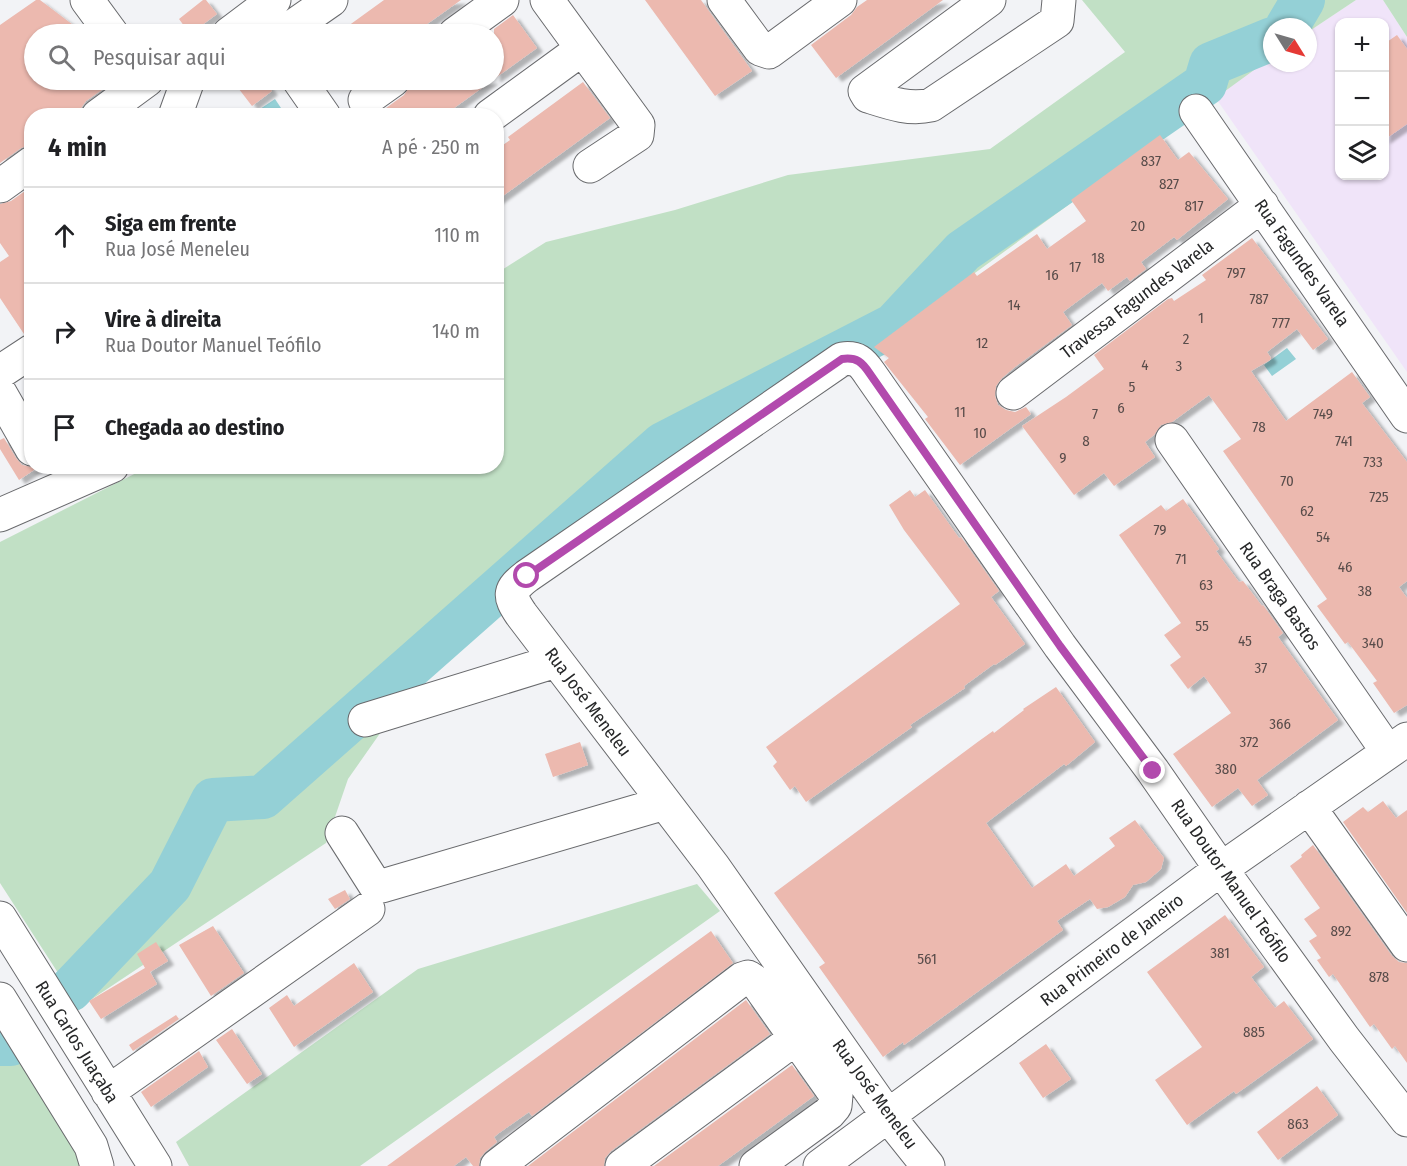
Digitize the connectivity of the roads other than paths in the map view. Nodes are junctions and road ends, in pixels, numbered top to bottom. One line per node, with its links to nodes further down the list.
1 (87, 0): 10 (street)
2 (331, 0): 12 (street)
3 (502, 0): 13 (street)
4 (547, 0): 14 (street)
5 (724, 0): 6 (street)
6 (840, 0)
7 (989, 0): 8 (street)
8 (1059, 0)
9 (265, 16): 11 (street)
10 (105, 24)
11 (249, 24)
12 (296, 24)
13 (469, 24)
14 (582, 49): 23 (street); 25 (street)
15 (133, 90): 20 (street)
16 (184, 90): 21 (street)
17 (306, 90): 22 (street)
18 (379, 90): 19 (street)
19 (365, 100)
20 (109, 108)
21 (178, 108)
22 (318, 108)
23 (501, 108)
24 (1196, 111): 28 (street, Rua Fagundes Varela)
25 (590, 166)
26 (24, 170): 27 (street)
27 (0, 186)
28 (1262, 205): 33 (street, Travessa Fagundes Varela); 34 (street, Rua Fagundes Varela)
29 (24, 356): 30 (street)
30 (0, 372)
31 (870, 374): 40 (street, Rua José Meneleu); 46 (street, Rua Doutor Manuel Teófilo)
32 (0, 393): 35 (street)
33 (1013, 393)
34 (1407, 416)
35 (24, 435)
36 (1172, 440): 42 (street, Rua Braga Bastos)
37 (73, 474): 38 (street)
38 (48, 479): 39 (street)
39 (0, 514)
40 (556, 661): 41 (street); 43 (street, Rua José Meneleu)
41 (365, 720)
42 (1397, 745): 44 (street, Rua Primeiro de Janeiro)
43 (665, 803): 45 (street); 53 (street, Rua José Meneleu)
44 (1309, 807): 46 (street, Rua Primeiro de Janeiro); 49 (street)
45 (342, 833)
46 (1221, 869): 53 (street, Rua Primeiro de Janeiro); 54 (street, Rua Doutor Manuel Teófilo)
47 (368, 909): 52 (street)
48 (0, 918): 52 (street, Rua Carlos Juaçaba)
49 (1407, 945)
50 (0, 999): 56 (street)
51 (796, 1038): 55 (street); 59 (street); 60 (street)
52 (108, 1092): 57 (street, Rua Carlos Juaçaba)
53 (888, 1116): 61 (street, Rua Primeiro de Janeiro); 62 (street, Rua José Meneleu)
54 (1407, 1120)
55 (532, 1156): 58 (street)
56 (97, 1166)
57 (155, 1166)
58 (497, 1166)
59 (622, 1166)
60 (756, 1166)
61 (820, 1166)
62 (928, 1166)

